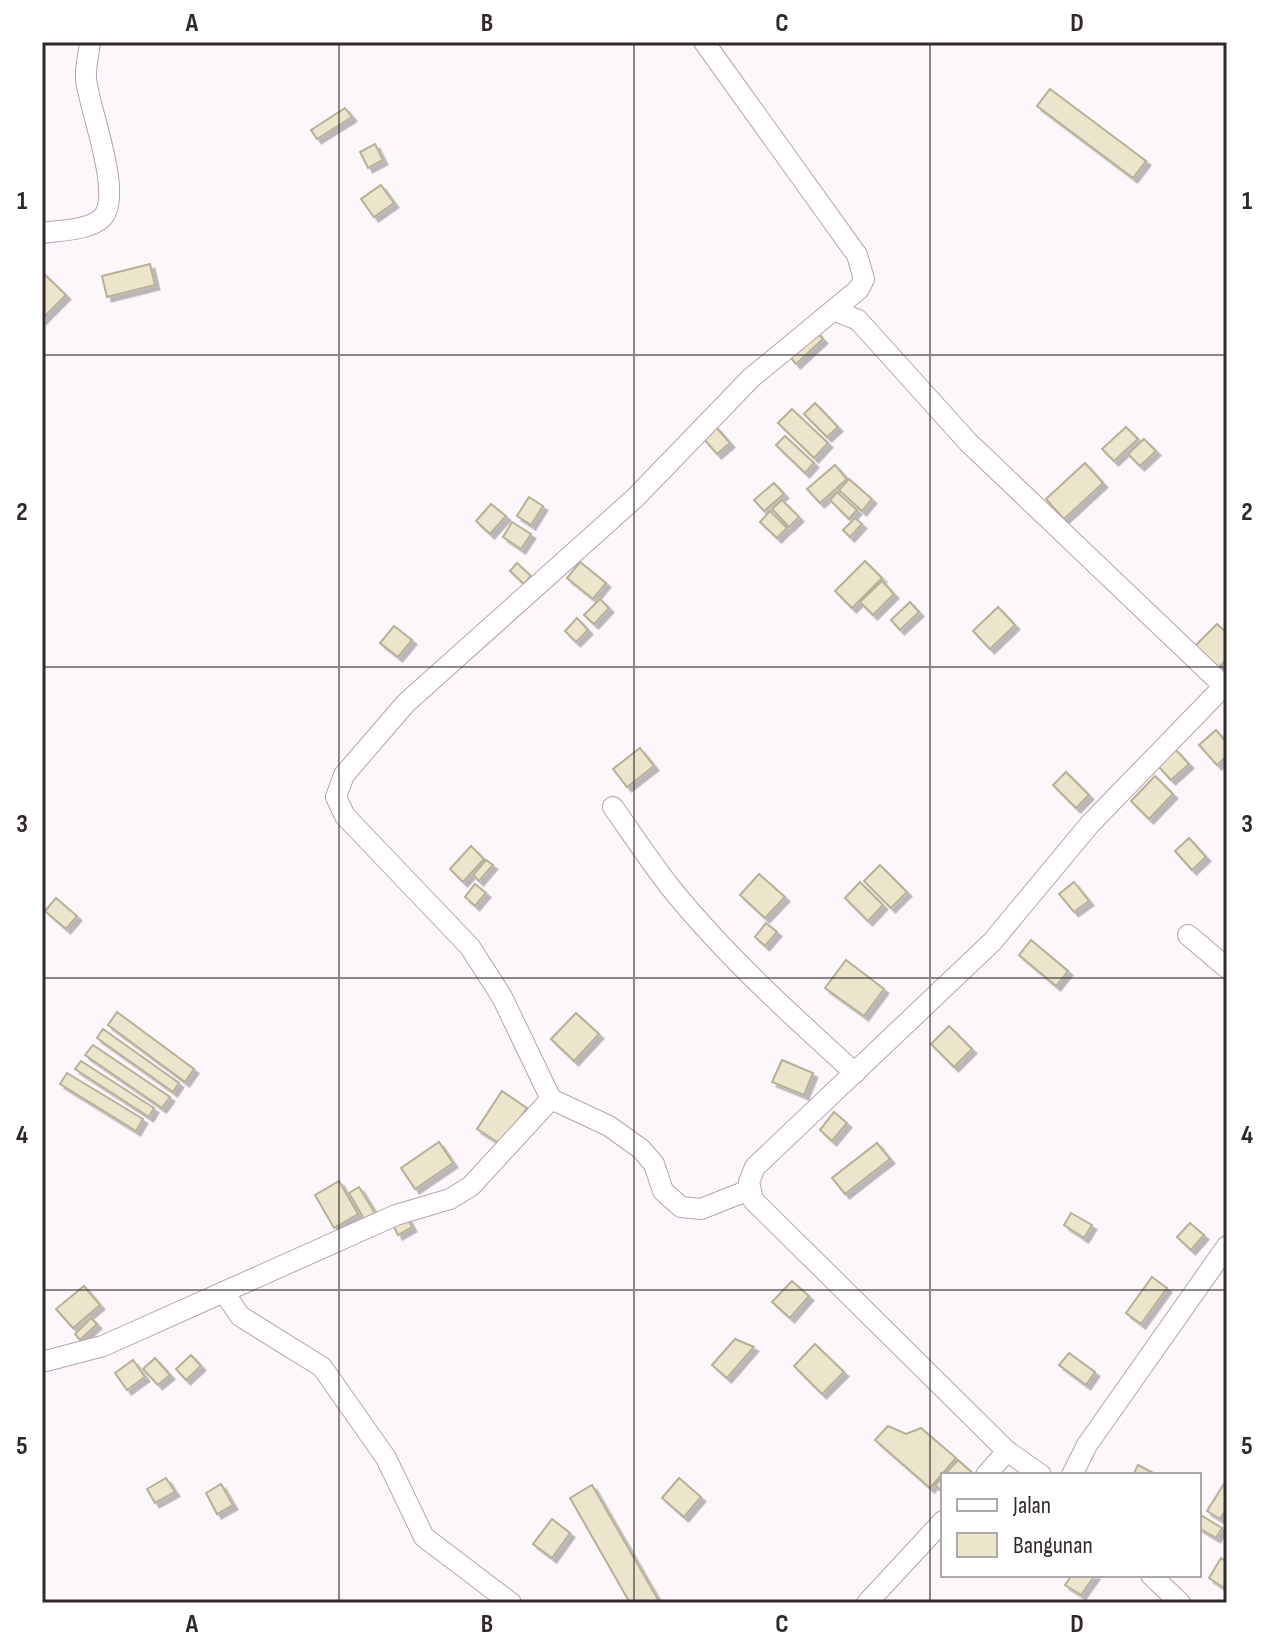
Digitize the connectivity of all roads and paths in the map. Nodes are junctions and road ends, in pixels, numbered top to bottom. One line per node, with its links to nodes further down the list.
1 (90, 42): 3 (street)
2 (704, 42): 4 (street)
3 (42, 233)
4 (836, 311): 5 (street); 10 (street)
5 (1226, 688): 9 (street)
6 (613, 807): 9 (street)
7 (1188, 935): 8 (street)
8 (1227, 968)
9 (855, 1073): 11 (street)
10 (551, 1099): 11 (street); 13 (street)
11 (749, 1190): 15 (street)
12 (1224, 1260): 18 (street)
13 (224, 1292): 14 (street); 21 (street)
14 (42, 1362)
15 (1007, 1451): 16 (street); 17 (street)
16 (988, 1473)
17 (1038, 1473)
18 (1073, 1473)
19 (941, 1523): 22 (street)
20 (1153, 1577): 23 (street)
21 (511, 1603)
22 (867, 1603)
23 (1180, 1603)

